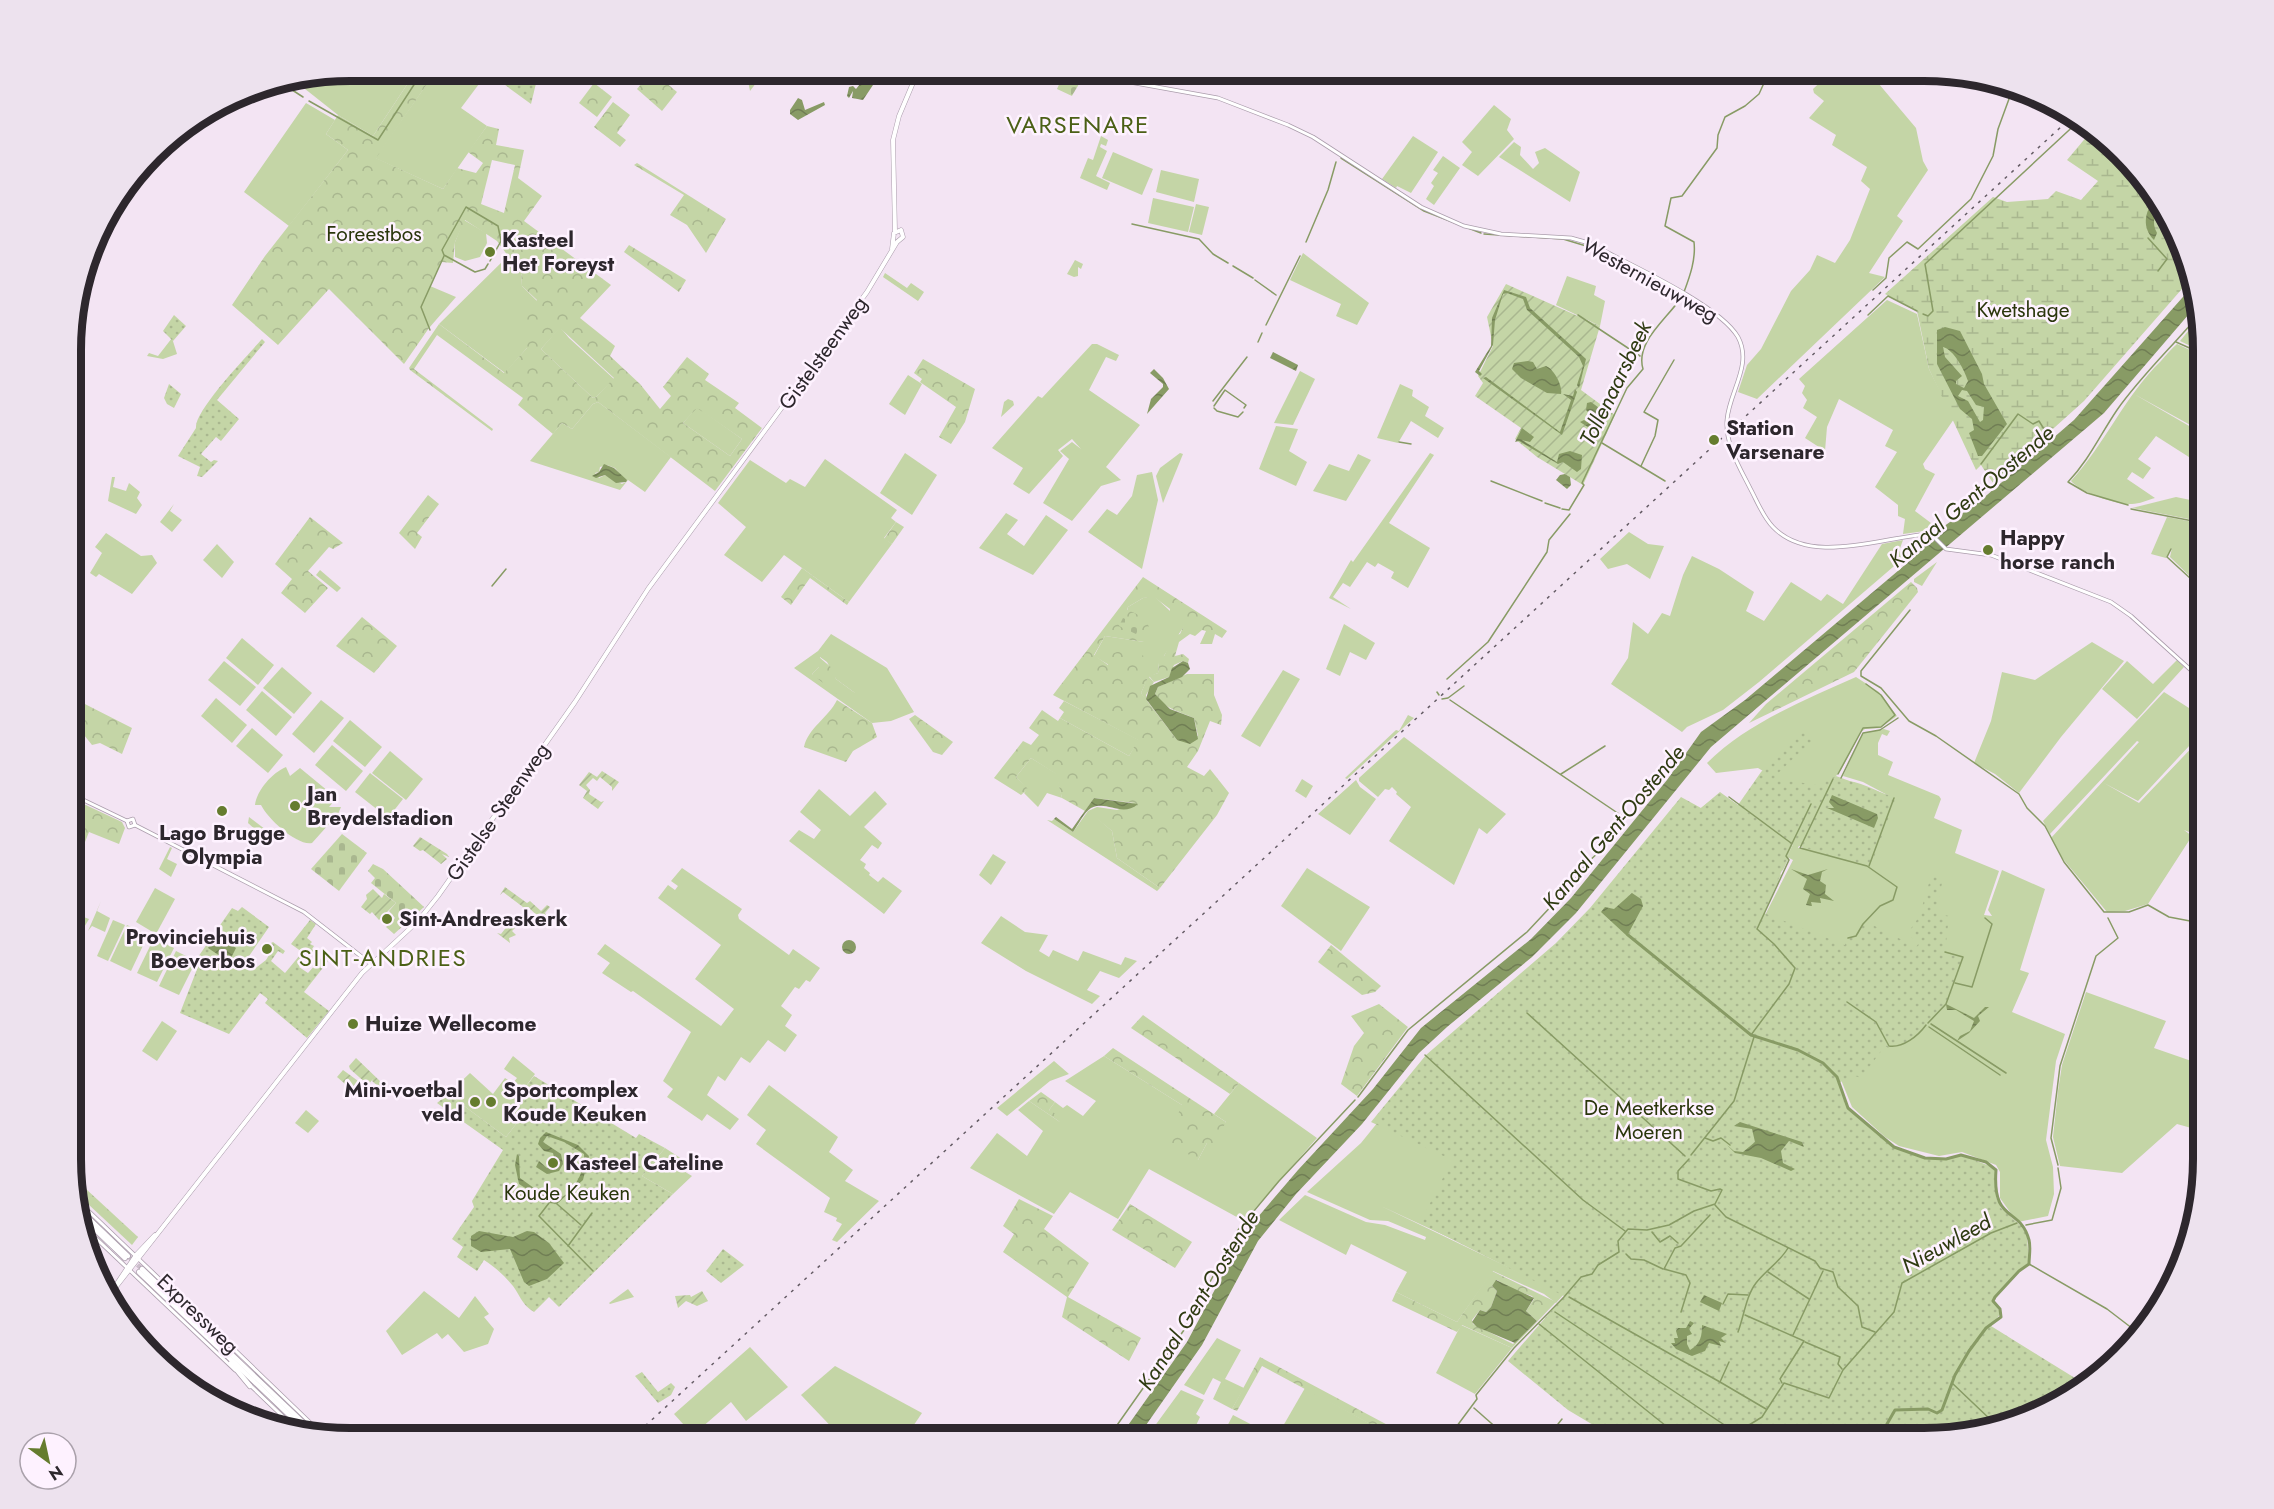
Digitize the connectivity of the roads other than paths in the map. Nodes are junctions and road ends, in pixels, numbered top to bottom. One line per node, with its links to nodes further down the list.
1 (913, 81): 3 (main road)
2 (1124, 81): 6 (street, Westernieuwweg)
3 (897, 231): 4 (main road); 4 (main road)
4 (897, 240): 5 (main road, Gistelsteenweg)
5 (748, 455): 8 (main road, Gistelse Steenweg)
6 (2193, 672)
7 (81, 799): 8 (street)
8 (371, 964): 13 (main road, Gistelse Steenweg)
9 (85, 1207): 13 (street, Expressweg)
10 (88, 1218): 11 (highway)
11 (89, 1222)
12 (92, 1233): 14 (street, Expressweg)
13 (138, 1257): 14 (main road, Gistelse Steenweg); 16 (street, Expressweg)
14 (129, 1269): 15 (main road, Gistelse Steenweg); 19 (street, Expressweg)
15 (115, 1288)
16 (173, 1292): 17 (highway); 23 (street, Expressweg)
17 (207, 1331): 18 (highway, Expressweg); 22 (highway, Expressweg)
18 (220, 1348): 19 (highway); 21 (highway, Expressweg)
19 (250, 1386): 20 (street, Expressweg)
20 (287, 1420)
21 (298, 1423)
22 (305, 1424)
23 (313, 1426)

